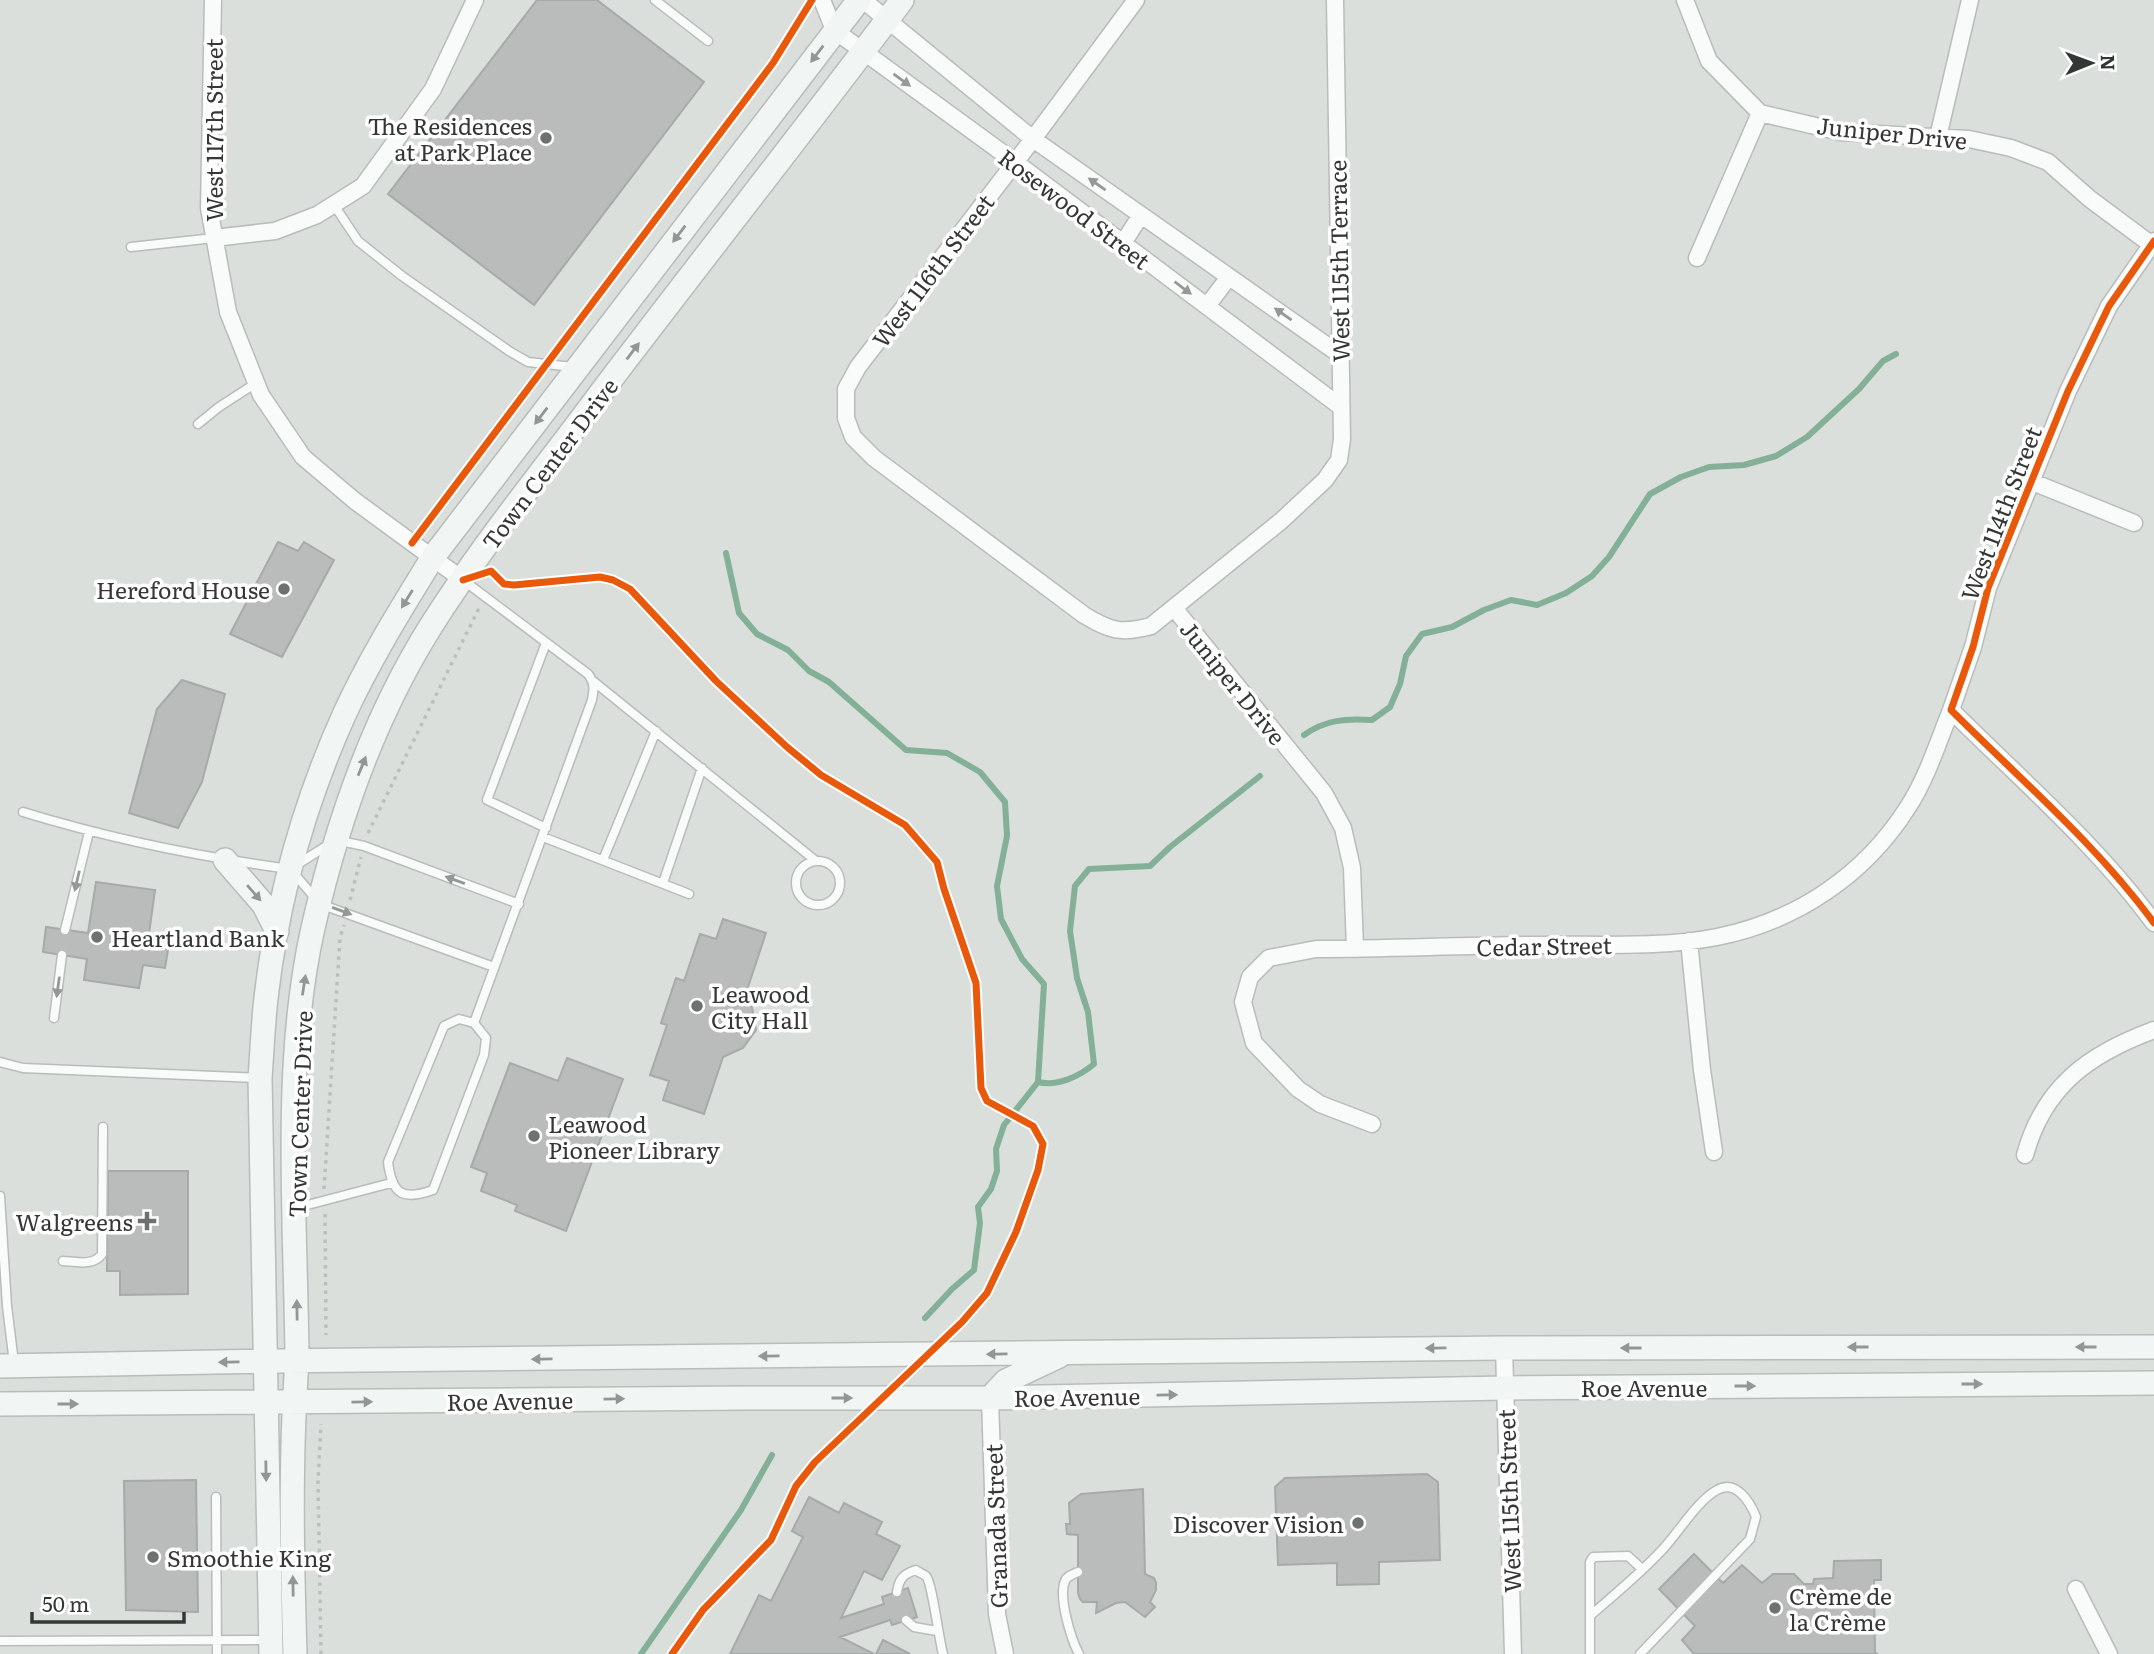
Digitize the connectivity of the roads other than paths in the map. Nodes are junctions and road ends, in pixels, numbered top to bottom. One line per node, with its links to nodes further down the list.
1 (213, 0): 21 (street, West 117th Street)
2 (475, 0): 19 (street)
3 (655, 0): 13 (lane)
4 (822, 0): 12 (street)
5 (861, 0): 11 (street, Rosewood Street); 12 (main road, Town Center Drive)
6 (902, 0): 11 (main road, Town Center Drive)
7 (1136, 0): 17 (street, West 116th Street)
8 (1335, 0): 28 (street, West 115th Terrace)
9 (1685, 0): 15 (street)
10 (1970, 0): 16 (street)
11 (887, 20): 14 (main road, Town Center Drive); 17 (street, Rosewood Street)
12 (834, 30): 14 (street, Rosewood Street); 29 (main road, Town Center Drive, one-way to 29)
13 (708, 41)
14 (862, 51): 18 (street, Rosewood Street, one-way to 18); 37 (main road, Town Center Drive, one-way to 14)
15 (1760, 113): 16 (street, Juniper Drive); 25 (street)
16 (1938, 137): 23 (street, Juniper Drive)
17 (1033, 139): 18 (street, West 116th Street); 20 (street, Rosewood Street, one-way to 17)
18 (1015, 162): 22 (street, Rosewood Street); 32 (street, West 116th Street)
19 (334, 205): 21 (street); 29 (lane)
20 (1141, 215): 22 (street); 26 (street, Rosewood Street)
21 (214, 238): 24 (lane); 30 (street, West 117th Street)
22 (1123, 243): 27 (street, Rosewood Street, one-way to 27)
23 (2153, 243): 34 (street, West 114th Street)
24 (131, 247)
25 (1697, 258)
26 (1230, 277): 27 (street); 28 (street, Rosewood Street, one-way to 26)
27 (1207, 306): 31 (street, Rosewood Street)
28 (1339, 354): 31 (street, West 115th Terrace)
29 (578, 367): 36 (main road, Town Center Drive, one-way to 36)
30 (256, 383): 33 (lane); 36 (street, West 117th Street)
31 (1341, 407): 38 (street, West 115th Terrace)
32 (846, 411): 38 (street, Juniper Drive)
33 (198, 424)
34 (2030, 481): 35 (street); 41 (street, West 114th Street)
35 (2134, 523)
36 (433, 557): 37 (street, West 117th Street); 51 (main road, Town Center Drive, one-way to 51)
37 (463, 580): 39 (lane); 47 (main road, Town Center Drive, one-way to 37)
38 (1174, 608): 61 (street, Juniper Drive)
39 (546, 643): 40 (lane); 46 (lane)
40 (593, 681): 42 (lane); 46 (lane)
41 (1951, 710): 56 (street); 60 (street, Cedar Street)
42 (656, 731): 43 (lane); 49 (lane)
43 (702, 768): 50 (lane); 52 (lane)
44 (23, 812): 45 (lane)
45 (89, 832): 48 (lane); 58 (lane, one-way to 58)
46 (545, 832): 49 (lane); 55 (lane)
47 (336, 840): 51 (lane); 54 (main road, Town Center Drive); 55 (lane, one-way to 47)
48 (225, 860): 51 (lane); 59 (main road, one-way to 59)
49 (603, 860): 52 (lane)
50 (816, 861): 50 (lane)
51 (290, 869): 54 (lane); 59 (main road, Town Center Drive)
52 (663, 883): 53 (lane)
53 (689, 894)
54 (320, 904): 63 (lane, one-way to 63); 75 (main road, Town Center Drive, one-way to 54)
55 (519, 904): 63 (lane)
56 (2149, 906): 57 (street)
57 (2154, 923)
58 (65, 930)
59 (277, 931): 68 (main road, Town Center Drive)
60 (1689, 941): 61 (street, Cedar Street); 71 (street)
61 (1355, 949): 69 (street, Cedar Street)
62 (62, 955): 64 (lane, one-way to 64)
63 (494, 967): 65 (lane)
64 (54, 1018)
65 (474, 1023): 73 (lane); 73 (lane)
66 (2154, 1030): 72 (street)
67 (0, 1062): 68 (lane)
68 (260, 1078): 80 (main road, Town Center Drive)
69 (1373, 1124)
70 (103, 1127): 76 (lane)
71 (1714, 1152)
72 (2025, 1155)
73 (391, 1183): 75 (lane)
74 (0, 1196): 82 (lane)
75 (295, 1208): 81 (main road, Town Center Drive, one-way to 75)
76 (64, 1261)
77 (2154, 1347): 78 (main road, Roe Avenue, one-way to 78)
78 (1504, 1348): 79 (main road, Roe Avenue, one-way to 79); 84 (street, West 115th Street)
79 (1065, 1353): 81 (main road, Roe Avenue, one-way to 81); 85 (main road)
80 (264, 1361): 81 (main road, Roe Avenue); 82 (main road, Roe Avenue, one-way to 82); 86 (main road, Town Center Drive)
81 (297, 1361): 87 (main road, Town Center Drive)
82 (7, 1366)
83 (2154, 1383): 84 (main road, Roe Avenue, one-way to 83)
84 (1505, 1388): 85 (main road, Roe Avenue, one-way to 84); 105 (street, West 115th Street)
85 (990, 1398): 87 (main road, Roe Avenue, one-way to 85); 103 (street, Granada Street)
86 (265, 1402): 87 (main road, Roe Avenue); 88 (main road, Roe Avenue, one-way to 86); 99 (main road, Town Center Drive, one-way to 99)
87 (294, 1402): 101 (main road, Town Center Drive, one-way to 87)
88 (0, 1404)
89 (216, 1497): 97 (lane)
90 (1642, 1569): 94 (lane); 94 (lane); 107 (lane)
91 (1078, 1572): 104 (lane)
92 (2077, 1589): 108 (street)
93 (897, 1592): 96 (lane)
94 (1591, 1615): 106 (lane)
95 (906, 1620): 96 (lane)
96 (937, 1631): 102 (lane)
97 (217, 1640): 98 (lane); 99 (lane); 100 (lane)
98 (0, 1642)
99 (270, 1647)
100 (217, 1654)
101 (295, 1654)
102 (943, 1654)
103 (1005, 1654)
104 (1079, 1654)
105 (1513, 1654)
106 (1590, 1654)
107 (1640, 1654)
108 (2109, 1654)

